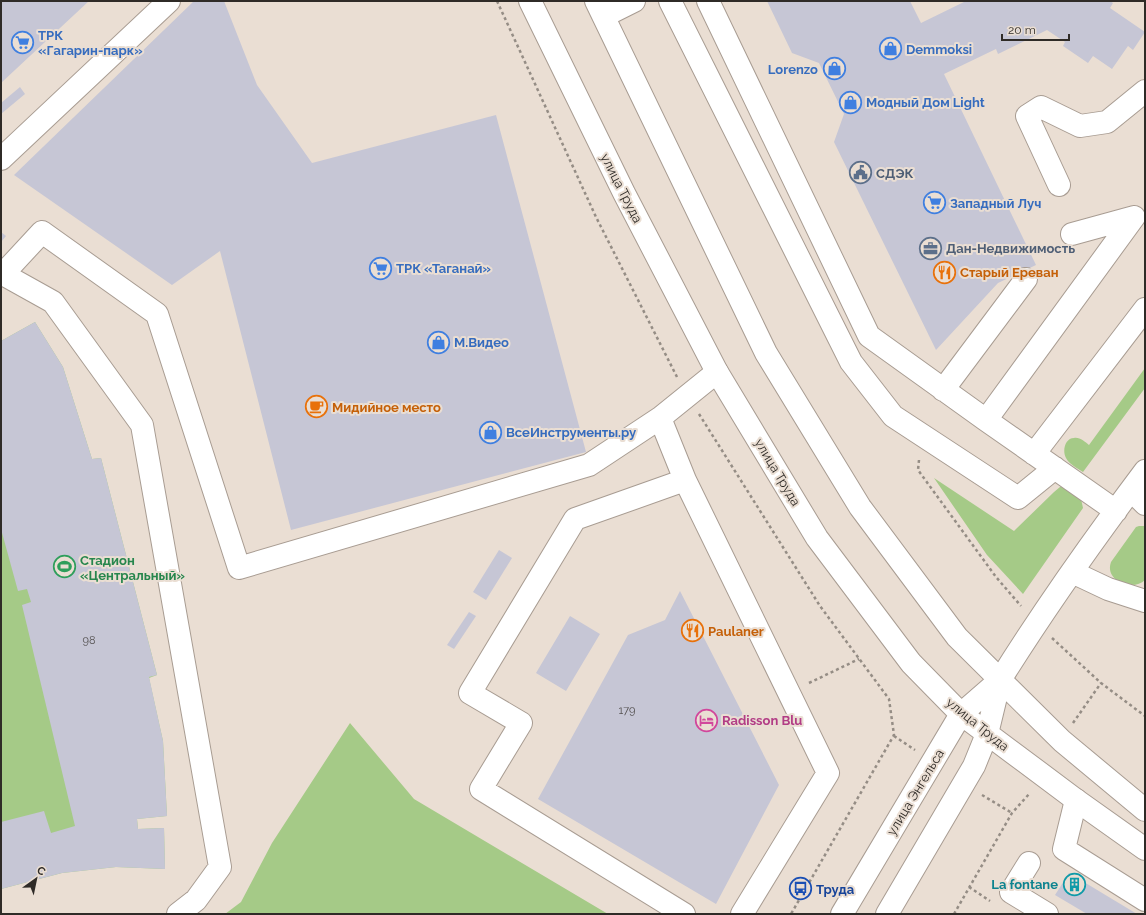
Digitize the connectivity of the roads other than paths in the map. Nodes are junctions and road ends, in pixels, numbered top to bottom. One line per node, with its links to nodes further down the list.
1 (169, 1): 8 (main road)
2 (530, 1): 15 (main road, улица Труда)
3 (634, 1): 6 (main road)
4 (670, 1): 20 (main road)
5 (708, 1): 16 (main road)
6 (600, 8): 27 (main road)
7 (1145, 91): 9 (main road)
8 (1, 159)
9 (1059, 185)
10 (1141, 215): 11 (main road); 18 (main road)
11 (1072, 234)
12 (2, 274): 17 (main road); 35 (main road)
13 (1026, 279): 16 (main road)
14 (1145, 309): 19 (main road)
15 (717, 372): 17 (main road); 28 (main road, улица Труда)
16 (943, 390): 18 (main road)
17 (660, 418): 22 (main road)
18 (986, 420): 19 (main road)
19 (1034, 454): 20 (main road)
20 (1054, 468): 24 (main road)
21 (1145, 472): 23 (main road, улица Энгельса)
22 (685, 480): 36 (main road); 37 (main road)
23 (1138, 497): 24 (main road, улица Энгельса)
24 (1116, 511): 25 (main road, улица Энгельса)
25 (1072, 572): 26 (main road); 27 (main road, улица Энгельса)
26 (1145, 601)
27 (1000, 680): 28 (main road, улица Энгельса); 29 (main road, улица Энгельса); 31 (main road)
28 (962, 714): 29 (main road, улица Труда); 38 (main road, улица Энгельса)
29 (987, 734): 30 (main road, улица Труда); 39 (main road, улица Энгельса)
30 (1076, 800): 32 (main road, улица Труда); 34 (main road)
31 (1145, 810)
32 (1145, 849)
33 (1029, 863): 40 (main road)
34 (1145, 900)
35 (178, 914)
36 (684, 914)
37 (742, 914)
38 (842, 914)
39 (887, 914)
40 (1047, 914)

